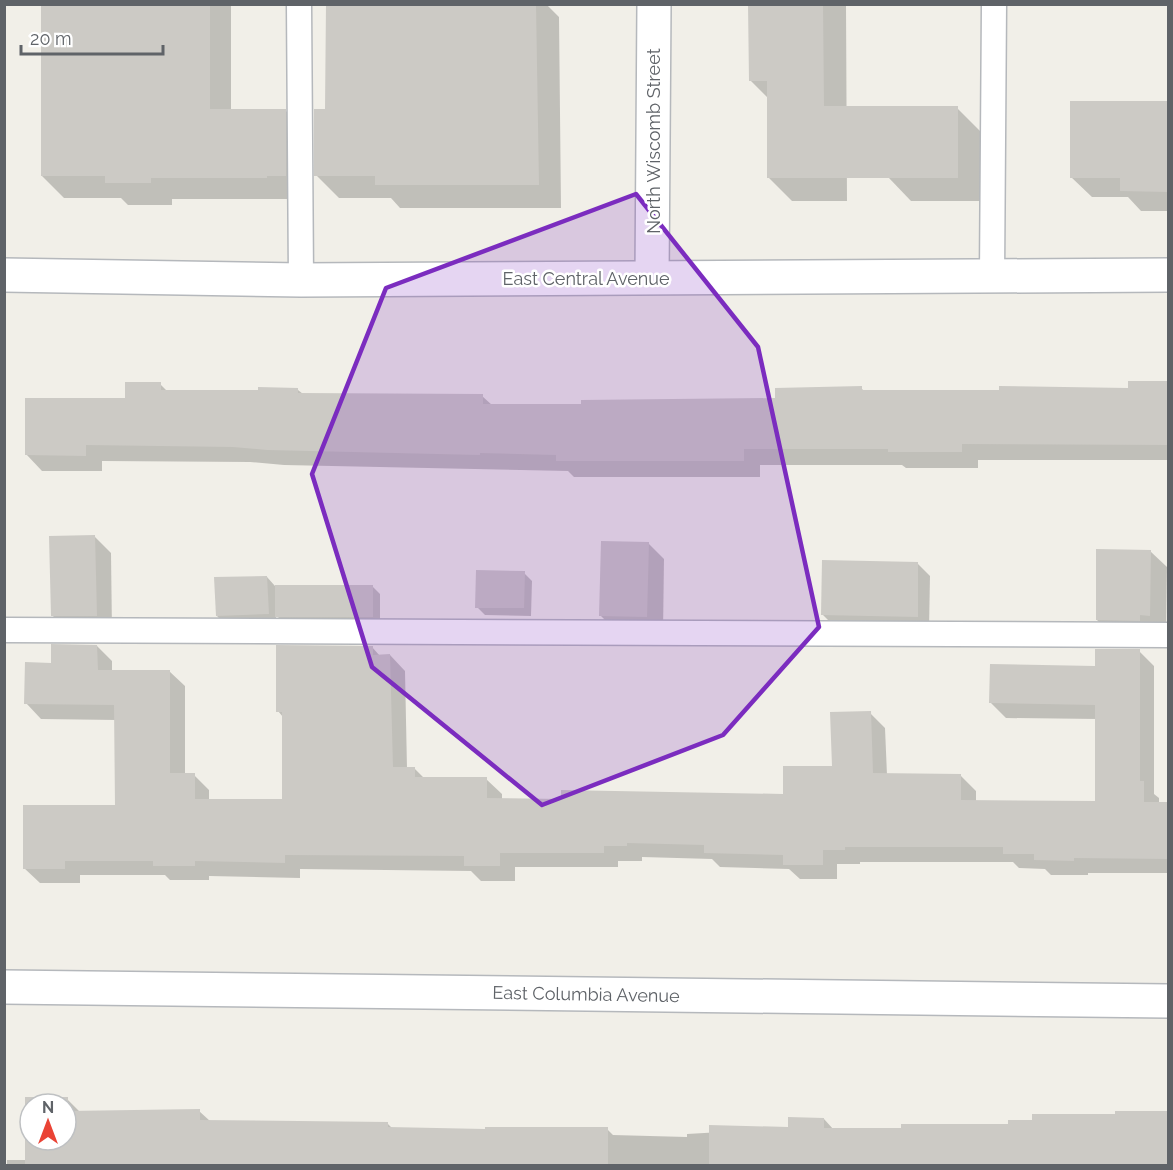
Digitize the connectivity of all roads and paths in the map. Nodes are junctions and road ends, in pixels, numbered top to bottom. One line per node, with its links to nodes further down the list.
1 (299, 4): 8 (lane)
2 (654, 4): 7 (street, North Wiscomb Street)
3 (994, 4): 6 (lane)
4 (4, 275): 8 (street, East Central Avenue)
5 (1168, 275): 6 (street, East Central Avenue)
6 (993, 276): 7 (street, East Central Avenue)
7 (652, 277): 8 (street, East Central Avenue)
8 (301, 280)
9 (4, 630): 10 (lane)
10 (1168, 635)
11 (4, 987): 12 (street, East Columbia Avenue)
12 (1168, 1001)

